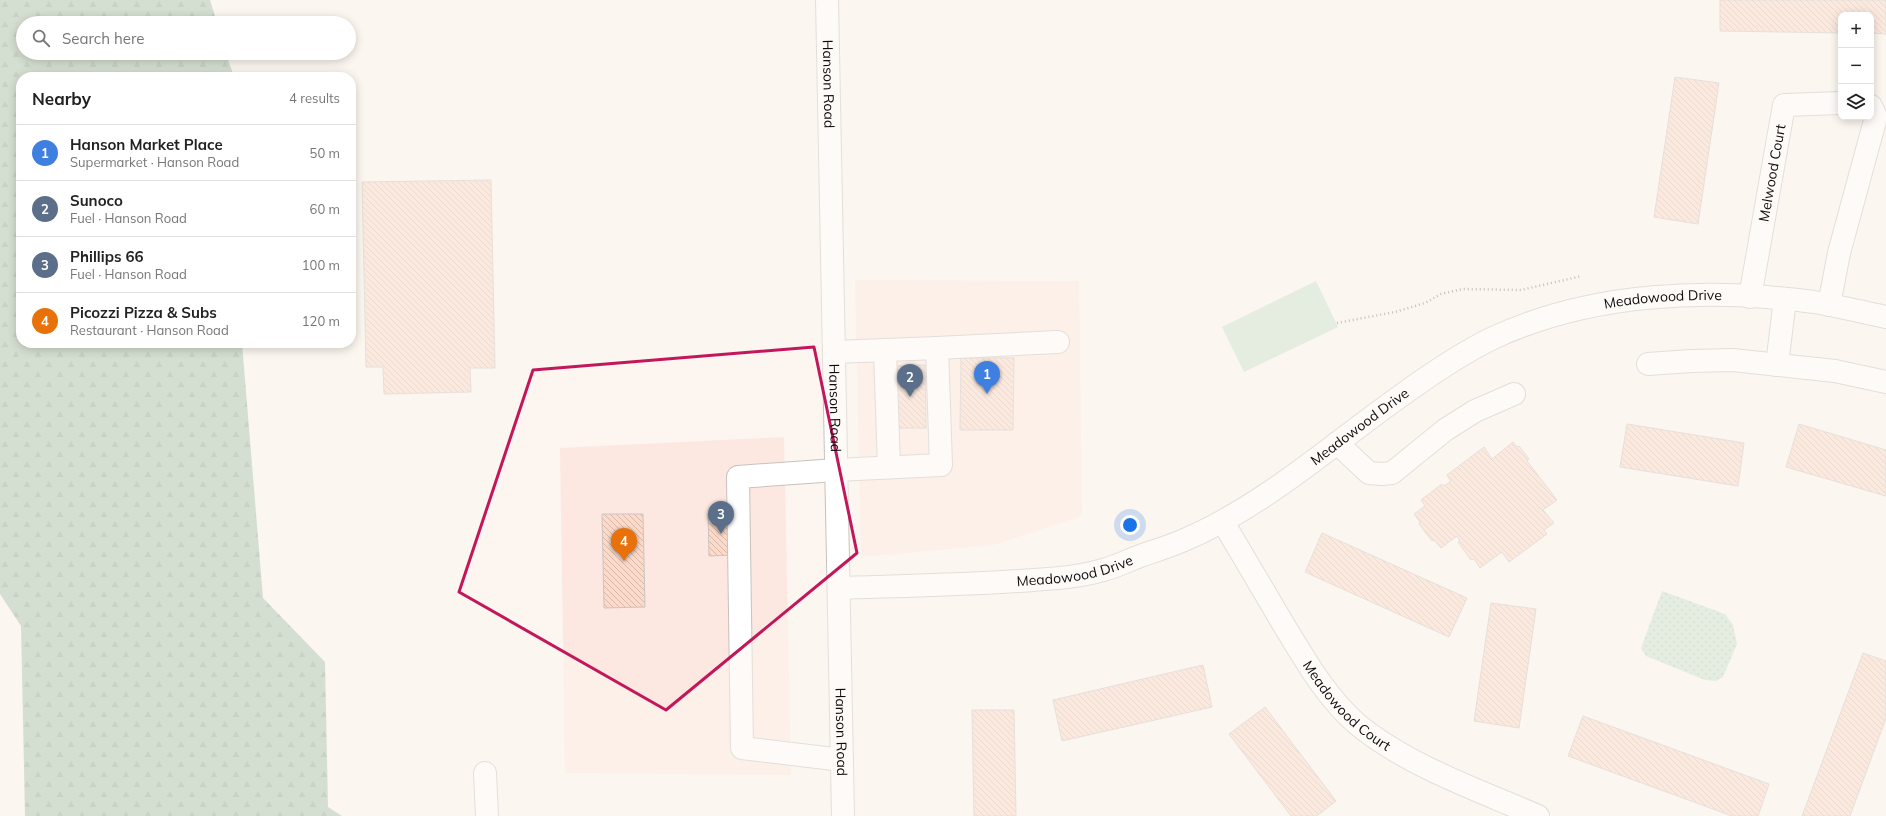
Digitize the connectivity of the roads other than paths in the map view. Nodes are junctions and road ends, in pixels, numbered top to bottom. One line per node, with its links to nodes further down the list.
1 (827, 0): 11 (street, Hanson Road)
2 (1838, 103): 4 (street, Melwood Court)
3 (1874, 113): 6 (street)
4 (1750, 297): 5 (street, Meadowood Drive); 16 (street, Meadowood Drive)
5 (1786, 299): 6 (street, Meadowood Drive); 13 (street)
6 (1830, 305): 7 (street, Meadowood Drive)
7 (1886, 317)
8 (1058, 342): 9 (street)
9 (937, 348): 10 (street); 17 (street)
10 (885, 350): 11 (street); 17 (street)
11 (834, 352): 18 (street, Hanson Road)
12 (1648, 364): 13 (street)
13 (1777, 365): 14 (street)
14 (1886, 382)
15 (1514, 394): 16 (street)
16 (1336, 443): 19 (street, Meadowood Drive)
17 (889, 467): 18 (street)
18 (836, 470): 20 (street, Hanson Road); 21 (street)
19 (1223, 522): 20 (street, Meadowood Drive); 25 (street, Meadowood Court)
20 (839, 588): 21 (street, Hanson Road)
21 (842, 760): 24 (street, Hanson Road)
22 (485, 773): 23 (street)
23 (487, 816)
24 (843, 816)
25 (1538, 816)

